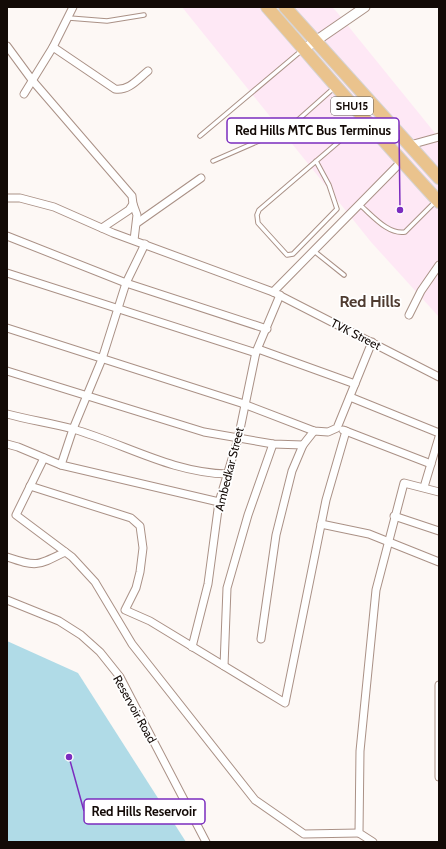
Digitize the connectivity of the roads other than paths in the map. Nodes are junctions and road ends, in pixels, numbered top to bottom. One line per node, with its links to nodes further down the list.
1 (73, 7): 6 (street)
2 (267, 7): 10 (main road, SHU15)
3 (285, 7): 7 (main road, SHU15)
4 (365, 7): 7 (street)
5 (144, 15): 6 (lane)
6 (69, 18): 9 (street)
7 (315, 40): 10 (street); 18 (main road, SHU15)
8 (7, 46): 12 (street)
9 (54, 47): 11 (street); 12 (street)
10 (304, 49): 13 (main road, SHU15); 16 (lane)
11 (148, 71)
12 (32, 80): 14 (street); 26 (street)
13 (336, 86): 15 (main road, SHU15); 20 (lane)
14 (24, 94)
15 (364, 120): 19 (main road, SHU15); 21 (lane)
16 (200, 136)
17 (439, 137): 18 (street)
18 (410, 145): 23 (main road, SHU15)
19 (403, 160): 25 (main road, SHU15); 27 (street)
20 (213, 161)
21 (316, 161): 21 (lane)
22 (201, 178): 28 (street)
23 (439, 178)
24 (7, 198): 29 (street, TVK Street)
25 (438, 201): 27 (lane)
26 (133, 204): 28 (street); 29 (street)
27 (360, 205): 33 (street)
28 (137, 223): 31 (street)
29 (102, 228): 31 (street, TVK Street)
30 (7, 236): 37 (street)
31 (134, 240): 32 (street, TVK Street)
32 (145, 244): 37 (street); 38 (street, TVK Street)
33 (314, 251): 36 (lane); 38 (street)
34 (439, 265): 40 (street)
35 (7, 273): 39 (street)
36 (344, 275)
37 (126, 283): 39 (street); 42 (street)
38 (276, 294): 42 (street, Ambedkar Street); 43 (street, TVK Street)
39 (118, 310): 44 (street); 45 (street)
40 (409, 315)
41 (7, 328): 45 (street)
42 (267, 329): 44 (street, Ambedkar Street)
43 (372, 342): 47 (street, TVK Street); 48 (street)
44 (257, 351): 48 (street); 51 (street, Ambedkar Street)
45 (102, 359): 49 (street); 51 (street)
46 (7, 371): 49 (street)
47 (439, 377)
48 (355, 384): 50 (street)
49 (88, 395): 54 (street); 59 (street)
50 (350, 397): 53 (street); 57 (street)
51 (245, 405): 55 (street); 59 (street, Ambedkar Street)
52 (7, 414): 54 (street)
53 (337, 428): 55 (street); 56 (street)
54 (73, 429): 65 (street); 66 (street)
55 (314, 431): 62 (street)
56 (346, 431): 64 (street); 72 (street)
57 (439, 433)
58 (439, 437): 64 (street)
59 (238, 439): 61 (street); 66 (street, Ambedkar Street)
60 (7, 444): 63 (street)
61 (273, 444): 62 (street); 81 (street)
62 (303, 445): 79 (street)
63 (44, 458): 65 (street); 67 (street)
64 (431, 464): 68 (street)
65 (61, 465): 70 (street)
66 (228, 474): 70 (street, Ambedkar Street)
67 (30, 486): 75 (street); 80 (street)
68 (424, 487): 69 (street); 71 (street)
69 (439, 492)
70 (219, 502): 80 (street, Ambedkar Street)
71 (394, 516): 73 (street); 74 (street)
72 (322, 524): 74 (street); 81 (street)
73 (439, 531)
74 (388, 540): 77 (street); 84 (street)
75 (65, 552): 76 (street); 84 (street)
76 (7, 557)
77 (439, 562)
78 (7, 600): 85 (street, Reservoir Road)
79 (261, 638)
80 (192, 647): 81 (street)
81 (224, 666)
82 (439, 685): 83 (street)
83 (439, 777)
84 (359, 833): 86 (street)
85 (206, 842)
86 (373, 842)

